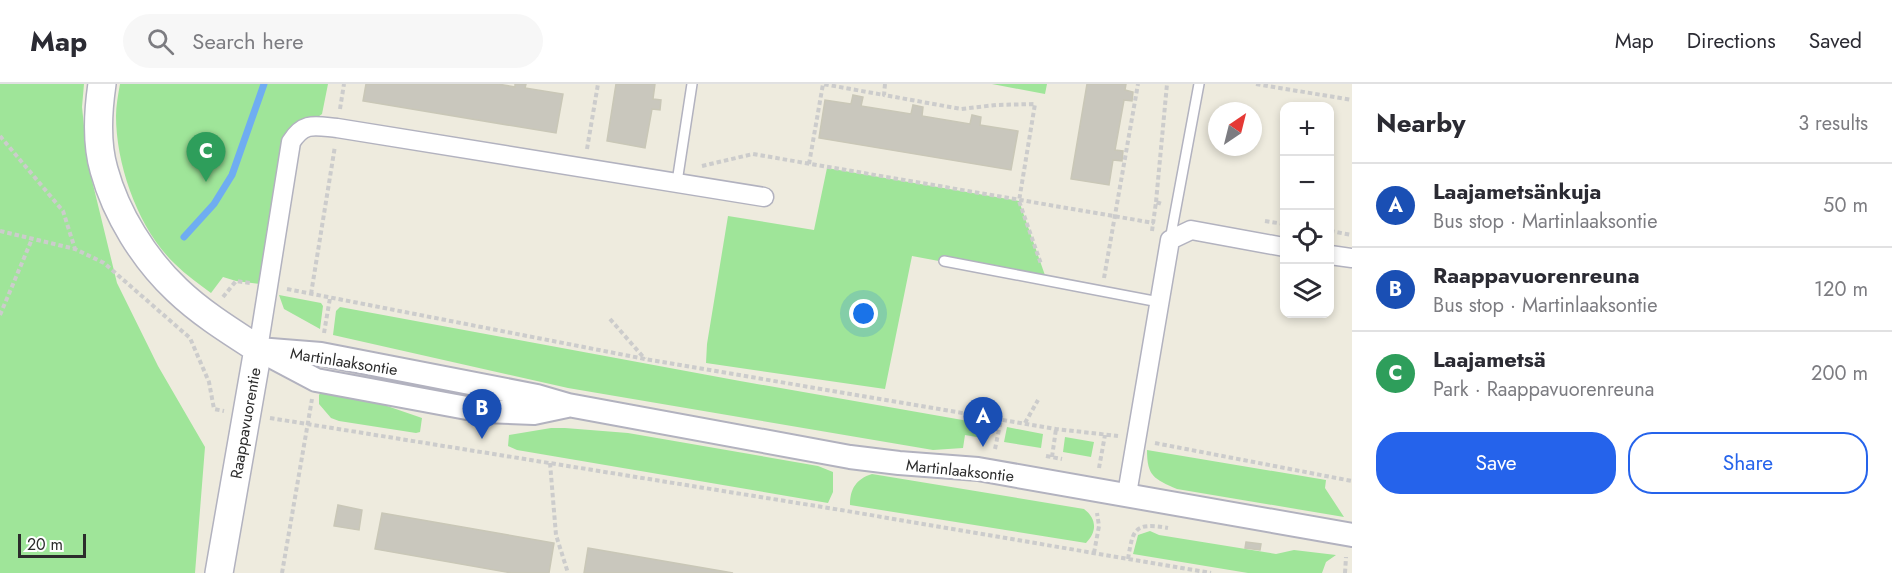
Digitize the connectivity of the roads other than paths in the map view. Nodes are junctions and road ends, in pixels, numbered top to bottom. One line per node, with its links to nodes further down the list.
1 (102, 84): 12 (main road, Raappavuorentie)
2 (692, 84): 4 (lane)
3 (1199, 84): 6 (lane)
4 (678, 177): 5 (street); 12 (street)
5 (764, 197)
6 (1170, 240): 7 (street); 11 (street)
7 (1280, 246)
8 (1334, 256): 9 (street)
9 (1352, 258)
10 (944, 261): 11 (lane)
11 (1159, 302): 14 (street)
12 (258, 349): 13 (street, Martinlaaksontie); 13 (street, Martinlaaksontie); 16 (main road, Raappavuorentie)
13 (568, 405): 14 (street, Martinlaaksontie)
14 (1127, 494): 15 (street, Martinlaaksontie)
15 (1352, 535)
16 (219, 573)

